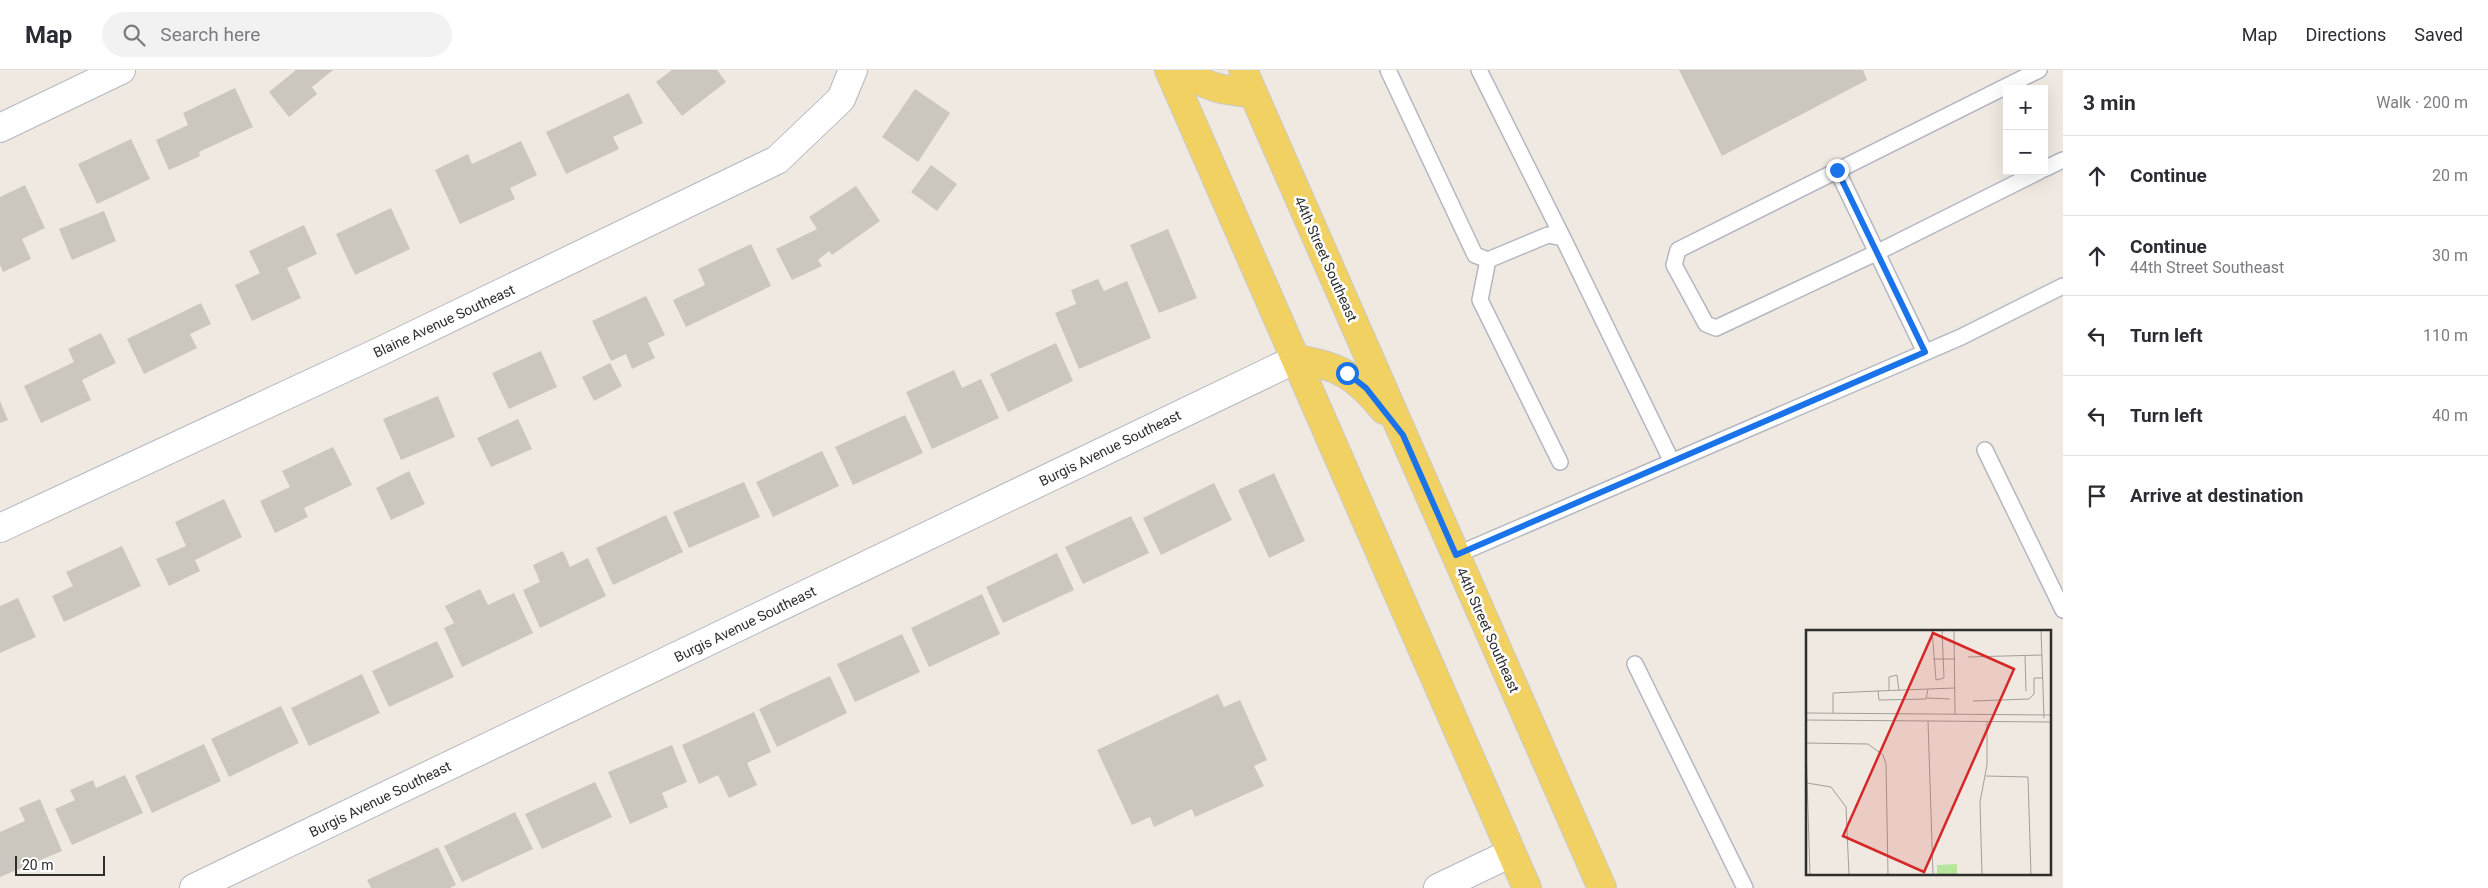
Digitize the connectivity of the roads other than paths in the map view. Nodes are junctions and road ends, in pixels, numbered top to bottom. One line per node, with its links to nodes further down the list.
1 (121, 70): 9 (street)
2 (853, 70): 24 (street, Blaine Avenue Southeast)
3 (1169, 70): 19 (main road)
4 (1184, 70): 8 (main road)
5 (1388, 70): 16 (lane)
6 (1479, 70): 14 (lane)
7 (2039, 70): 12 (lane)
8 (1248, 81): 20 (main road, 44th Street Southeast)
9 (0, 128)
10 (2063, 160): 11 (lane)
11 (2048, 167)
12 (1837, 170): 15 (lane); 15 (lane)
13 (2032, 175): 15 (lane)
14 (1563, 238): 16 (lane); 23 (lane)
15 (1878, 252): 18 (lane)
16 (1488, 260): 22 (lane)
17 (2063, 286): 18 (lane)
18 (1925, 352): 23 (lane)
19 (1296, 360): 20 (main road); 28 (main road); 29 (street, Burgis Avenue Southeast)
20 (1403, 435): 25 (main road, 44th Street Southeast)
21 (1985, 450): 26 (lane)
22 (1560, 462)
23 (1672, 462): 25 (lane)
24 (0, 528)
25 (1456, 555): 32 (main road, 44th Street Southeast)
26 (2063, 610)
27 (1635, 664): 33 (lane)
28 (1511, 853): 30 (street); 31 (main road)
29 (194, 888)
30 (1438, 888)
31 (1527, 888)
32 (1602, 888)
33 (1745, 888)

